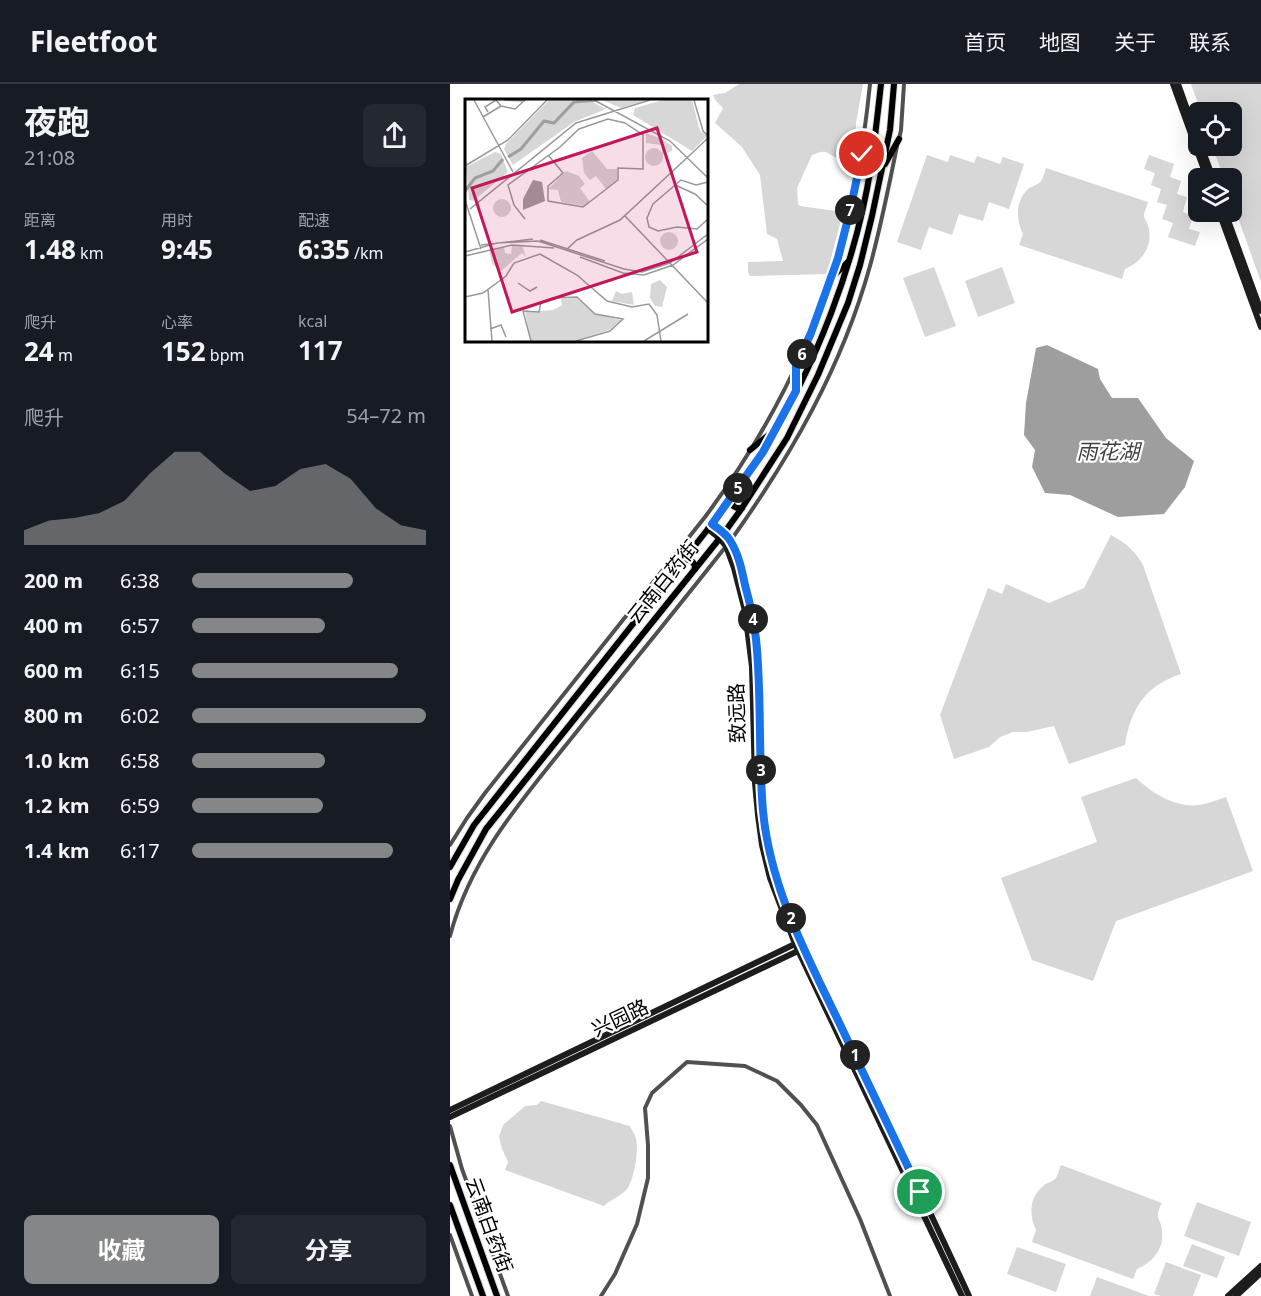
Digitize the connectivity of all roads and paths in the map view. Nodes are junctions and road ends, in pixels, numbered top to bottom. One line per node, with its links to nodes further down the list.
1 (870, 84): 14 (street)
2 (881, 84): 13 (main road, 云南白药街)
3 (894, 84): 10 (main road, 云南白药街)
4 (904, 84): 8 (street)
5 (1173, 84): 9 (main road)
6 (1178, 84): 7 (main road)
7 (1188, 112)
8 (899, 139): 10 (main road); 25 (street)
9 (1203, 168)
10 (882, 170): 22 (main road, 云南白药街)
11 (1223, 222): 16 (main road)
12 (1229, 222): 15 (main road)
13 (848, 261): 14 (main road); 18 (main road, 云南白药街)
14 (830, 279): 17 (street)
15 (1261, 311)
16 (1261, 327)
17 (796, 366): 18 (main road); 20 (street)
18 (796, 391): 19 (main road, 云南白药街)
19 (776, 429): 20 (main road); 21 (main road, 云南白药街)
20 (750, 450): 28 (street)
21 (730, 499): 22 (main road); 23 (main road, 云南白药街)
22 (742, 508): 24 (main road, 云南白药街)
23 (710, 526): 24 (main road, 致远路); 26 (main road, 云南白药街)
24 (722, 535): 25 (main road, 致远路); 27 (main road, 云南白药街)
25 (728, 543): 31 (street); 32 (main road, 致远路)
26 (684, 560): 27 (main road); 29 (main road, 云南白药街)
27 (695, 569): 30 (main road, 云南白药街)
28 (450, 845)
29 (450, 867)
30 (450, 899)
31 (450, 936)
32 (799, 946): 33 (main road, 兴园路); 34 (main road, 兴园路); 48 (main road, 致远路); 49 (main road, 致远路)
33 (450, 1110)
34 (450, 1117)
35 (450, 1126): 45 (street)
36 (450, 1165): 44 (main road, 云南白药街)
37 (450, 1205): 43 (main road, 云南白药街)
38 (450, 1234): 42 (street)
39 (1261, 1266): 50 (main road)
40 (1261, 1273): 51 (main road)
41 (890, 1294): 46 (street); 47 (street)
42 (472, 1296)
43 (483, 1296)
44 (497, 1296)
45 (508, 1296)
46 (601, 1296)
47 (884, 1296)
48 (962, 1296)
49 (969, 1296)
50 (1228, 1296)
51 (1236, 1296)

